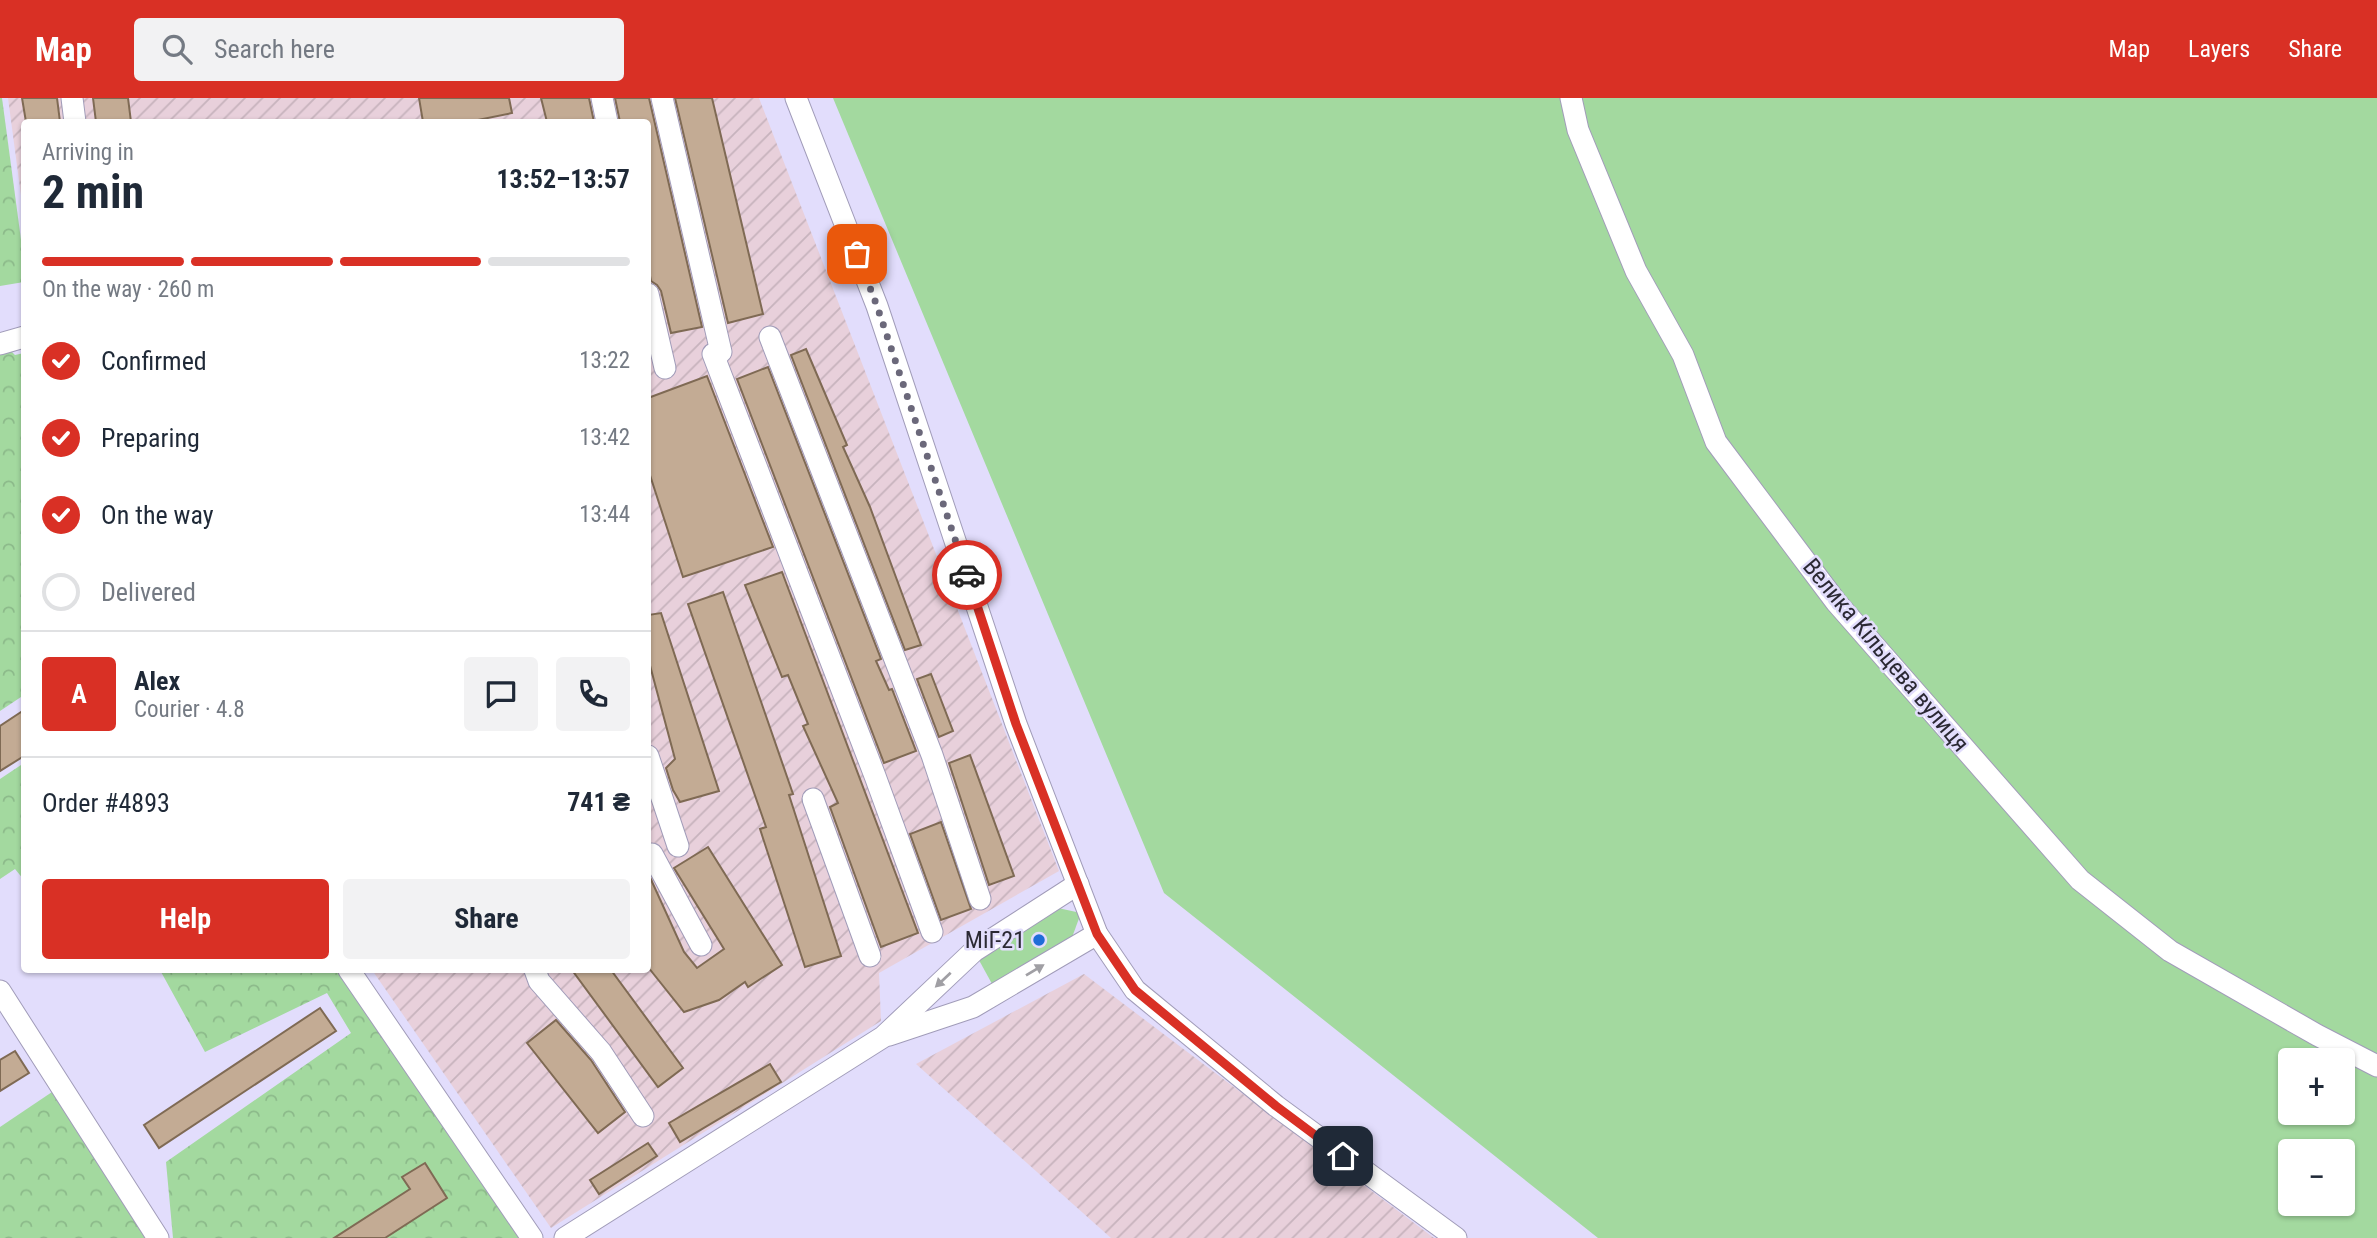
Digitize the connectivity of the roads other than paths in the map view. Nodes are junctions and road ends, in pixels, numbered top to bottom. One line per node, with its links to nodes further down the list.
1 (72, 98): 6 (street)
2 (602, 98): 7 (street)
3 (662, 98): 19 (street)
4 (796, 98): 17 (street)
5 (1571, 98): 27 (street, Велика Кільцева вулиця)
6 (75, 119)
7 (606, 119)
8 (651, 306): 12 (street)
9 (770, 337): 18 (street)
10 (21, 338): 11 (street)
11 (0, 344)
12 (665, 368)
13 (651, 765): 15 (street)
14 (813, 799): 22 (street)
15 (678, 846)
16 (652, 854): 21 (street)
17 (1078, 884): 20 (street); 26 (street, one-way to 26)
18 (980, 899)
19 (932, 932)
20 (1097, 934): 26 (street, one-way to 20); 32 (street)
21 (701, 945)
22 (870, 956)
23 (351, 973): 30 (street)
24 (536, 973): 28 (street)
25 (4, 1005): 29 (street)
26 (883, 1037): 31 (street)
27 (2377, 1066)
28 (643, 1116)
29 (158, 1238)
30 (532, 1238)
31 (565, 1238)
32 (1456, 1238)

